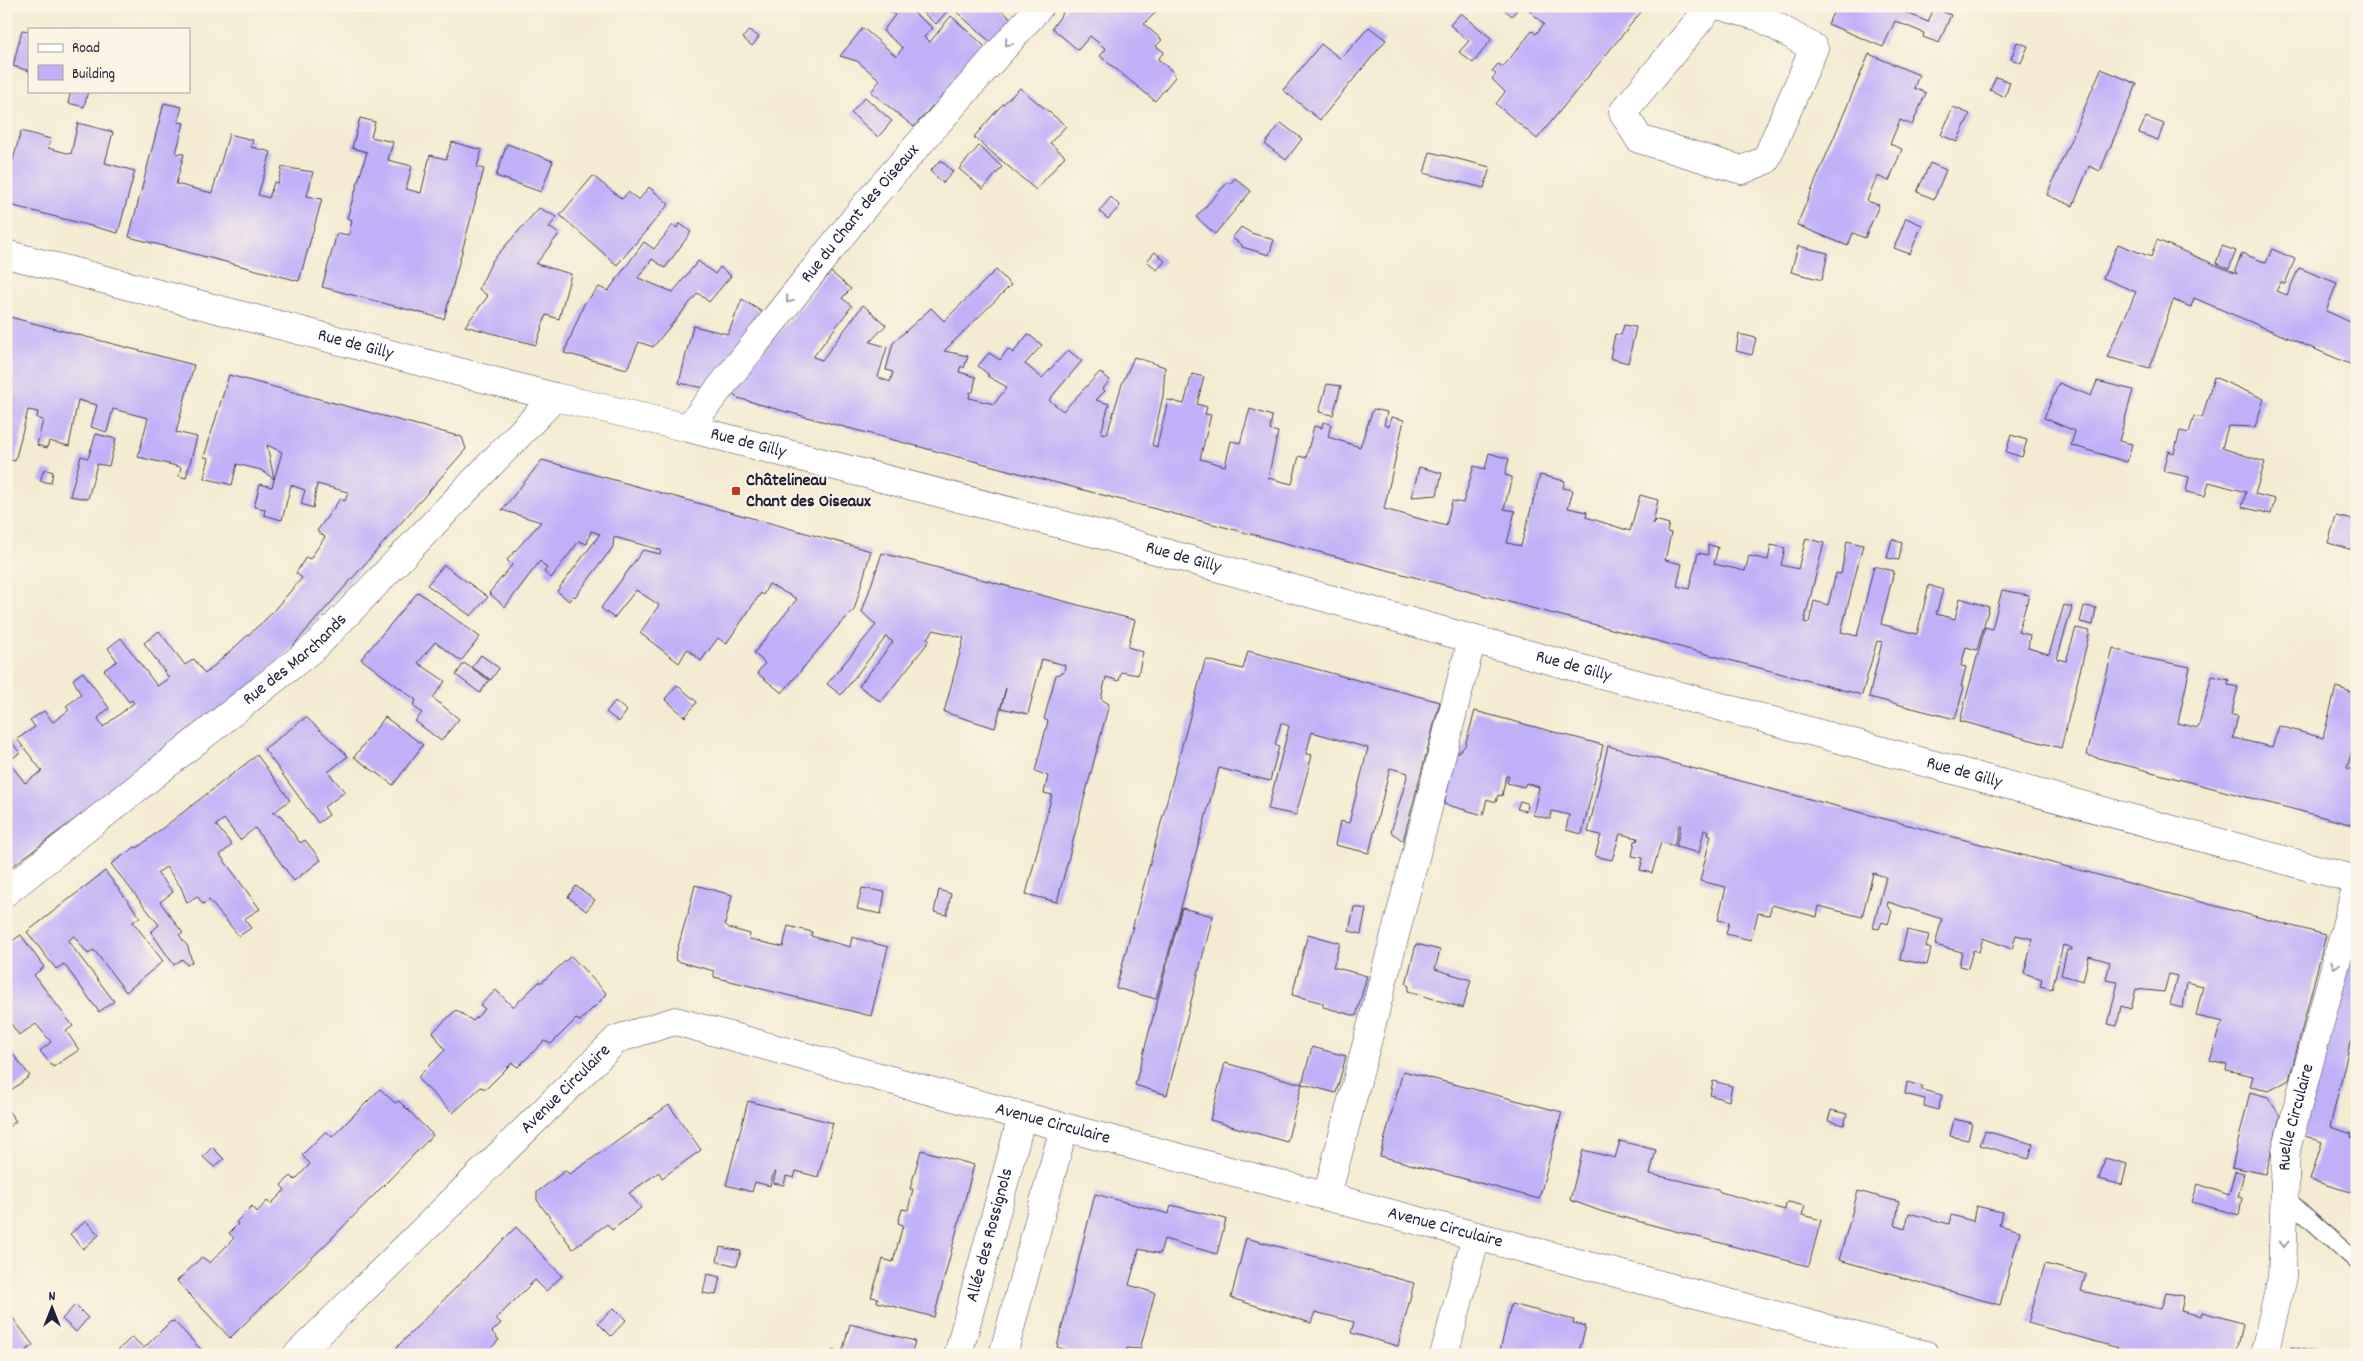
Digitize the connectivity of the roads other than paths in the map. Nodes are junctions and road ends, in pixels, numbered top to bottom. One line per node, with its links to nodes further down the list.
1 (1040, 6): 7 (street, Rue du Chant des Oiseaux, one-way to 7)
2 (1711, 6): 4 (street)
3 (1721, 6): 4 (street)
4 (1762, 12)
5 (6, 254): 6 (street, Rue de Gilly)
6 (555, 397): 7 (street, Rue de Gilly); 11 (street, Rue des Marchands)
7 (688, 428): 8 (street, Rue de Gilly)
8 (1472, 639): 9 (street, Rue de Gilly); 14 (street)
9 (2357, 880)
10 (2357, 884): 15 (street, Ruelle Circulaire, one-way to 15)
11 (6, 892)
12 (1022, 1116): 13 (street, Avenue Circulaire); 19 (street, Avenue Circulaire); 20 (street, Allée des Rossignols)
13 (1064, 1127): 14 (street, Avenue Circulaire); 21 (street)
14 (1327, 1196): 16 (street, Avenue Circulaire)
15 (2286, 1198): 17 (lane); 24 (street, Ruelle Circulaire, one-way to 24)
16 (1476, 1236): 18 (street, Avenue Circulaire); 22 (street)
17 (2357, 1262)
18 (1898, 1351): 23 (street, Avenue Circulaire)
19 (297, 1355)
20 (958, 1355)
21 (1003, 1355)
22 (1444, 1355)
23 (1926, 1355)
24 (2264, 1355)

